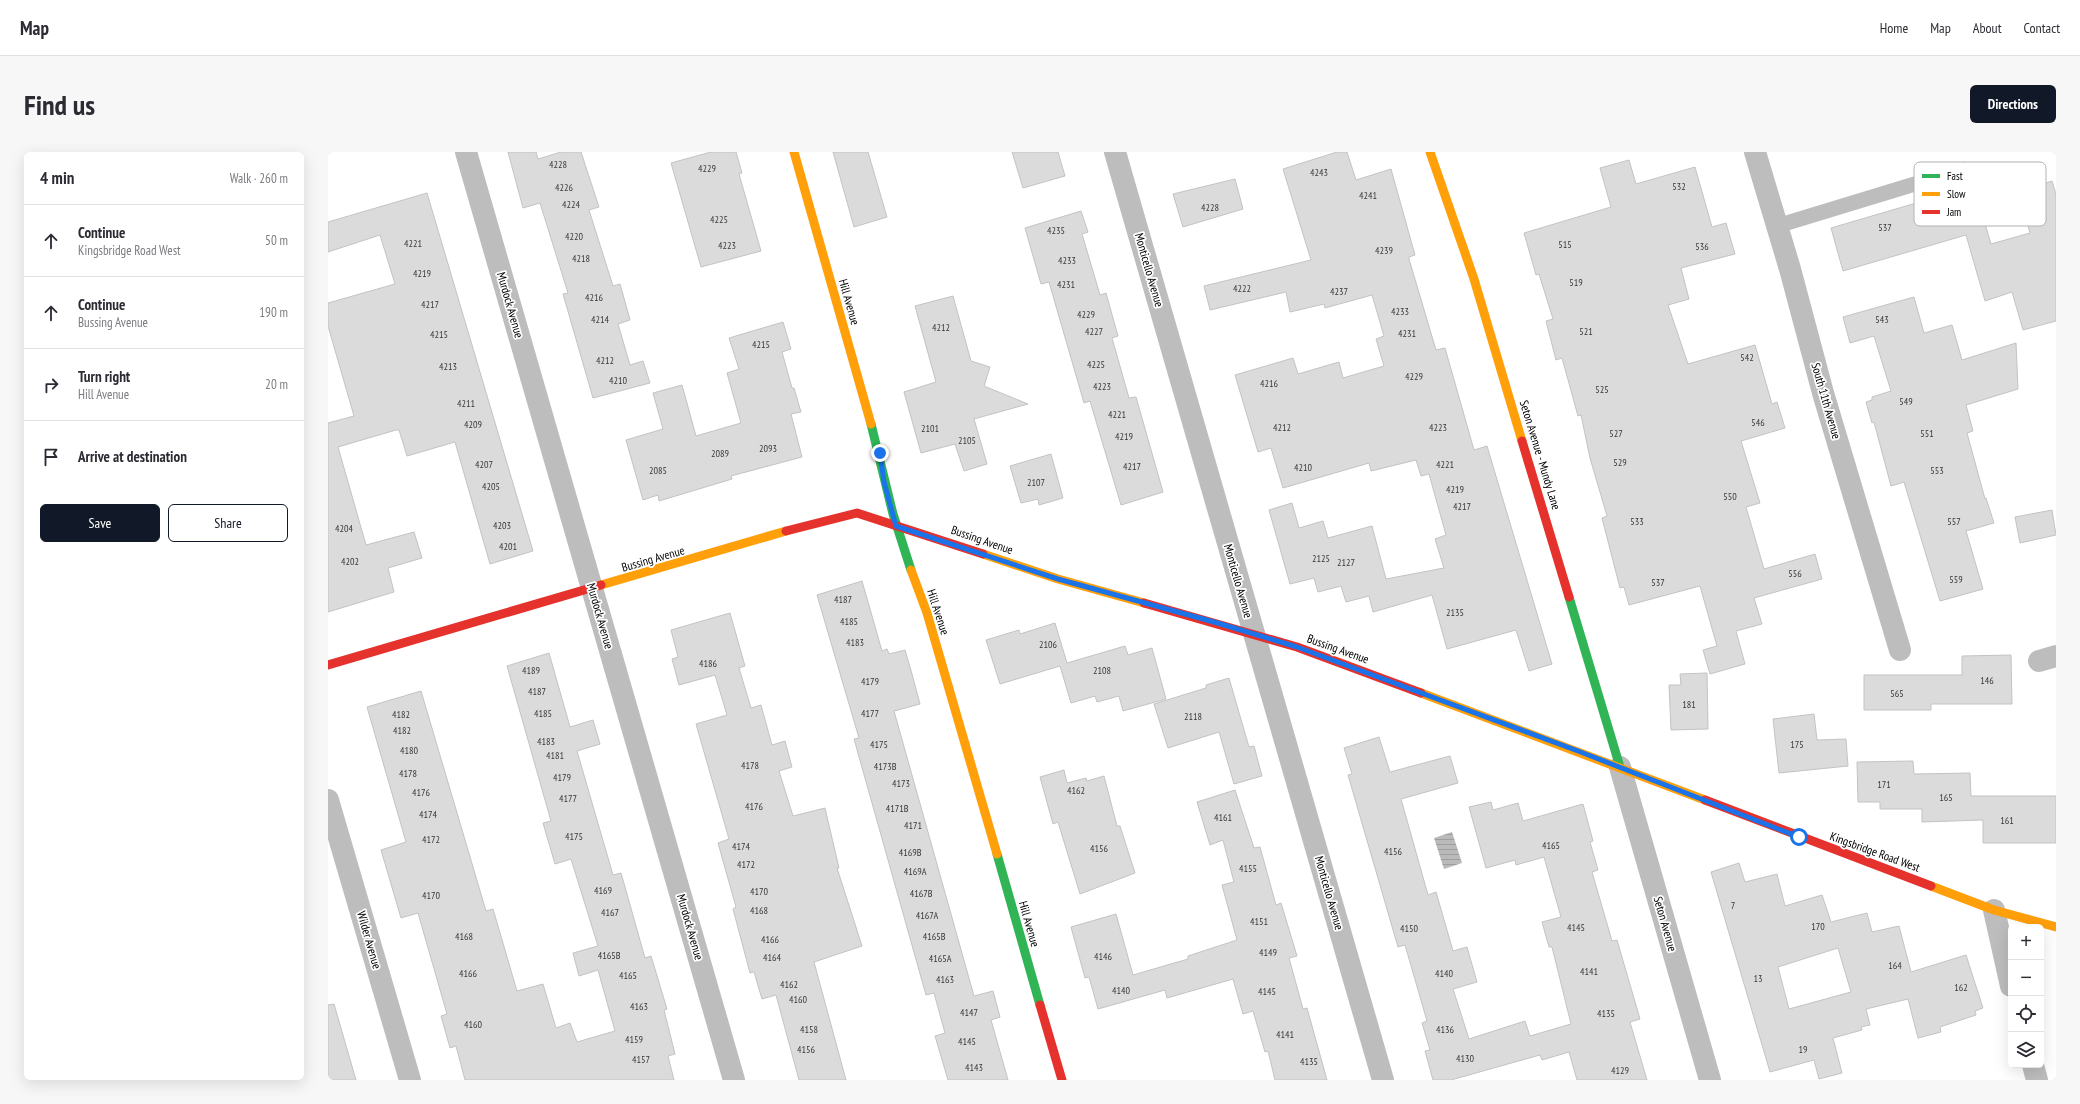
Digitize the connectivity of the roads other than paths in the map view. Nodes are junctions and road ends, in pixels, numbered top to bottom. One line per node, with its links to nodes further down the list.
1 (466, 152): 9 (street, Murdock Avenue)
2 (794, 152): 8 (street, Hill Avenue)
3 (1115, 152): 10 (street, Monticello Avenue)
4 (1430, 152): 13 (street, Seton Avenue - Mundy Lane)
5 (1755, 152): 7 (street, South 11th Avenue)
6 (1914, 184): 7 (lane)
7 (1777, 226): 11 (street, South 11th Avenue)
8 (896, 526): 9 (street, Bussing Avenue); 10 (street, Bussing Avenue); 21 (street, Hill Avenue)
9 (592, 589): 12 (street, Bussing Avenue); 20 (street, Murdock Avenue)
10 (1254, 634): 13 (street, Bussing Avenue); 22 (street, Monticello Avenue)
11 (1900, 650)
12 (328, 665)
13 (1620, 767): 15 (street, Kingsbridge Road West); 23 (street, Seton Avenue)
14 (328, 800): 19 (street, Wilder Avenue)
15 (1994, 910): 16 (street, Kingsbridge Road West); 17 (street)
16 (2056, 927)
17 (2008, 973)
18 (2034, 1068): 24 (street)
19 (410, 1080)
20 (734, 1080)
21 (1062, 1080)
22 (1383, 1080)
23 (1710, 1080)
24 (2037, 1080)

